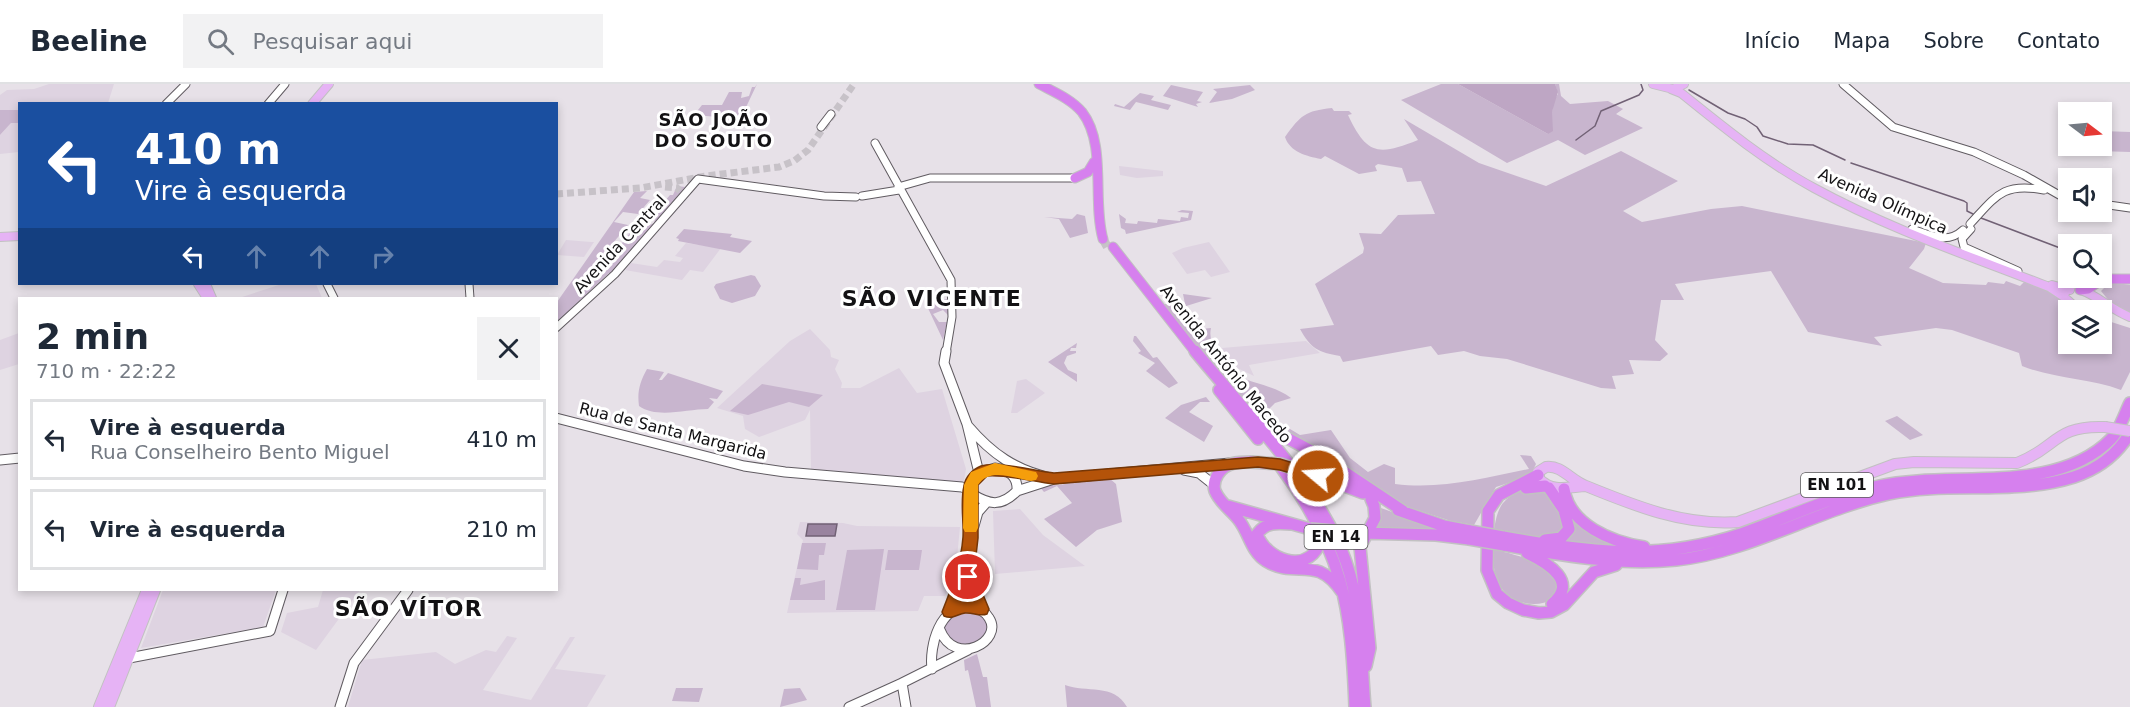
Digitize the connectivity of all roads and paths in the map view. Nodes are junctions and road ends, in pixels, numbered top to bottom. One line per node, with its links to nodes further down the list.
1 (186, 84): 11 (street)
2 (285, 84): 12 (street)
3 (329, 84): 13 (main road)
4 (334, 84): 14 (main road)
5 (1040, 84): 16 (highway)
6 (1046, 84): 16 (highway)
7 (1653, 84): 10 (main road, Avenida Olímpica)
8 (1843, 84): 21 (street)
9 (1683, 86): 10 (main road, Avenida Olímpica); 29 (main road, Avenida Olímpica)
10 (1671, 89): 39 (main road, Avenida Olímpica)
11 (168, 102)
12 (270, 102)
13 (314, 102)
14 (319, 102)
15 (831, 114): 17 (street)
16 (1091, 122): 19 (highway, Avenida António Macedo / EN 14)
17 (821, 127)
18 (876, 146): 22 (street)
19 (1097, 159): 20 (highway); 25 (highway, Avenida António Macedo / EN 14); 33 (highway, Avenida António Macedo / EN 14)
20 (1075, 180): 22 (street); 25 (highway)
21 (2038, 186): 24 (street); 28 (street)
22 (899, 190): 32 (street, Avenida Central); 49 (street)
23 (680, 191): 32 (street)
24 (2058, 195)
25 (1095, 198): 33 (highway, Avenida António Macedo / EN 14)
26 (2112, 205): 27 (street)
27 (2130, 208)
28 (1969, 227): 29 (street); 34 (street)
29 (1912, 229): 34 (main road, Avenida Olímpica)
30 (18, 236): 31 (main road)
31 (0, 237)
32 (645, 238): 45 (street, Avenida Central)
33 (1108, 243): 48 (highway, Avenida António Macedo / EN 14); 70 (highway, Avenida António Macedo / EN 14)
34 (2018, 271): 37 (main road, Avenida Olímpica)
35 (2130, 281): 37 (highway); 40 (highway)
36 (199, 285): 38 (main road)
37 (2075, 290): 39 (main road); 40 (main road, Avenida Olímpica)
38 (209, 297)
39 (2064, 297): 41 (main road, Avenida Olímpica)
40 (2099, 297): 42 (main road, Avenida Olímpica)
41 (2067, 300)
42 (2100, 300)
43 (2112, 313): 44 (main road)
44 (2130, 319)
45 (558, 326)
46 (2130, 403): 77 (highway, EN 101)
47 (558, 419): 63 (street, Rua de Santa Margarida)
48 (1252, 419): 58 (highway); 92 (highway, Avenida António Macedo / EN 14)
49 (967, 424): 52 (street); 57 (street)
50 (2130, 432): 62 (main road, EN 101, bridge); 78 (highway, EN 101)
51 (18, 458): 53 (street)
52 (999, 459): 56 (street); 59 (street)
53 (0, 460)
54 (1236, 463): 55 (street); 61 (highway); 65 (highway, EN 101, bridge)
55 (1166, 470): 59 (street); 61 (street)
56 (1008, 471): 57 (street); 59 (street); 64 (street)
57 (979, 473): 63 (street)
58 (1346, 474): 65 (highway); 68 (highway)
59 (1054, 479): 64 (street)
60 (1544, 483): 62 (main road, EN 101); 62 (main road, EN 101); 75 (highway); 76 (highway); 78 (highway)
61 (1214, 485): 67 (highway)
62 (1567, 485): 77 (highway)
63 (972, 488): 66 (street); 74 (street)
64 (1017, 490): 66 (street)
65 (1369, 497): 68 (highway, EN 101); 71 (highway)
66 (986, 503): 74 (street)
67 (1225, 504): 69 (highway); 85 (highway)
68 (1403, 511): 73 (highway, EN 101)
69 (1291, 524): 70 (highway); 71 (highway, bridge)
70 (1321, 527): 85 (highway, Avenida António Macedo / EN 14)
71 (1361, 533): 72 (highway); 80 (highway)
72 (1392, 535): 73 (highway, EN 101); 80 (highway, EN 101)
73 (1469, 535): 75 (highway, EN 101, bridge)
74 (970, 538): 79 (street)
75 (1504, 541): 76 (highway, EN 101); 78 (highway, EN 101)
76 (1531, 542): 77 (highway, EN 101)
77 (1707, 543)
78 (1644, 561)
79 (966, 572): 86 (street); 87 (street)
80 (1363, 576): 92 (highway, EN 101)
81 (147, 591): 90 (main road)
82 (155, 591): 90 (main road)
83 (283, 591): 90 (street)
84 (407, 591): 96 (street)
85 (1348, 606): 99 (highway, EN 14)
86 (981, 609): 87 (street); 89 (street)
87 (950, 612): 88 (street)
88 (940, 630): 89 (street); 91 (street)
89 (969, 650): 91 (street)
90 (123, 659): 94 (main road); 95 (main road)
91 (932, 669): 93 (street)
92 (1364, 679): 100 (highway, Avenida António Macedo / EN 14)
93 (902, 686): 97 (street); 98 (street)
94 (99, 707)
95 (109, 707)
96 (340, 707)
97 (849, 707)
98 (906, 707)
99 (1354, 707)
100 (1365, 707)

